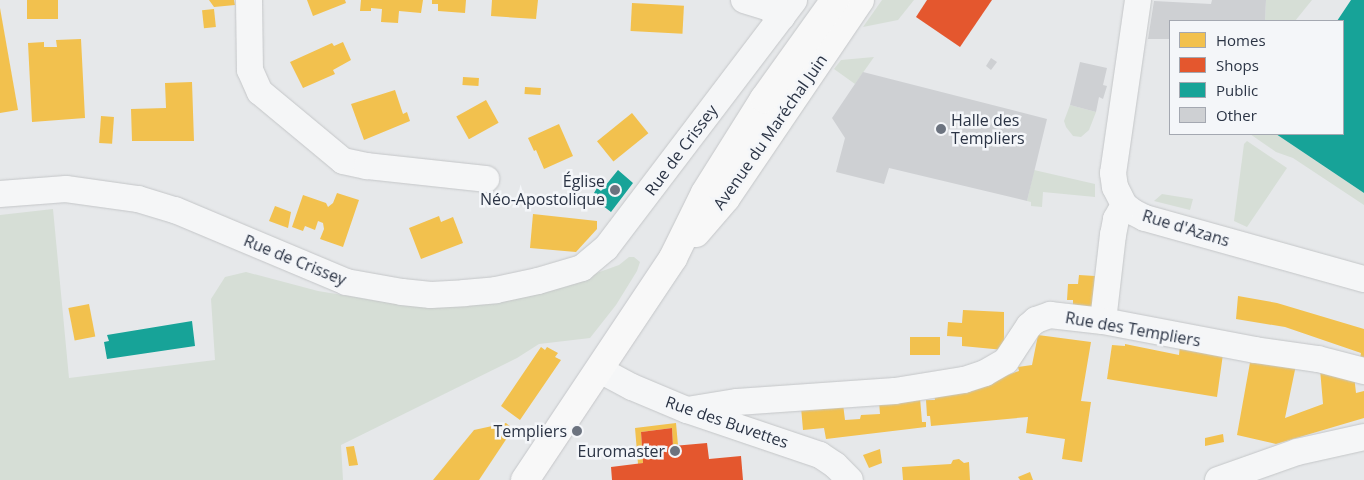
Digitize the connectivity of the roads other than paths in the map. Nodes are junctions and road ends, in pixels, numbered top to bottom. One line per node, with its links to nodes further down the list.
1 (249, 0): 7 (street)
2 (744, 0): 6 (street)
3 (835, 0): 10 (main road, Avenue du Maréchal Juin)
4 (860, 0): 10 (main road, Avenue du Maréchal Juin)
5 (1138, 0): 9 (street, Rue d'Azans)
6 (788, 8): 8 (street, Rue de Crissey)
7 (486, 178)
8 (0, 194)
9 (1124, 204): 11 (street, Rue d'Azans); 12 (street)
10 (673, 258): 13 (main road, Avenue du Maréchal Juin)
11 (1364, 279)
12 (1103, 321): 14 (street, Rue des Templiers); 15 (street, Rue des Templiers)
13 (607, 359): 15 (street, Rue des Buvettes); 17 (main road, Avenue du Maréchal Juin)
14 (1364, 371)
15 (687, 410): 18 (street, Rue des Buvettes)
16 (1364, 437): 19 (street)
17 (525, 480)
18 (850, 480)
19 (1218, 480)

